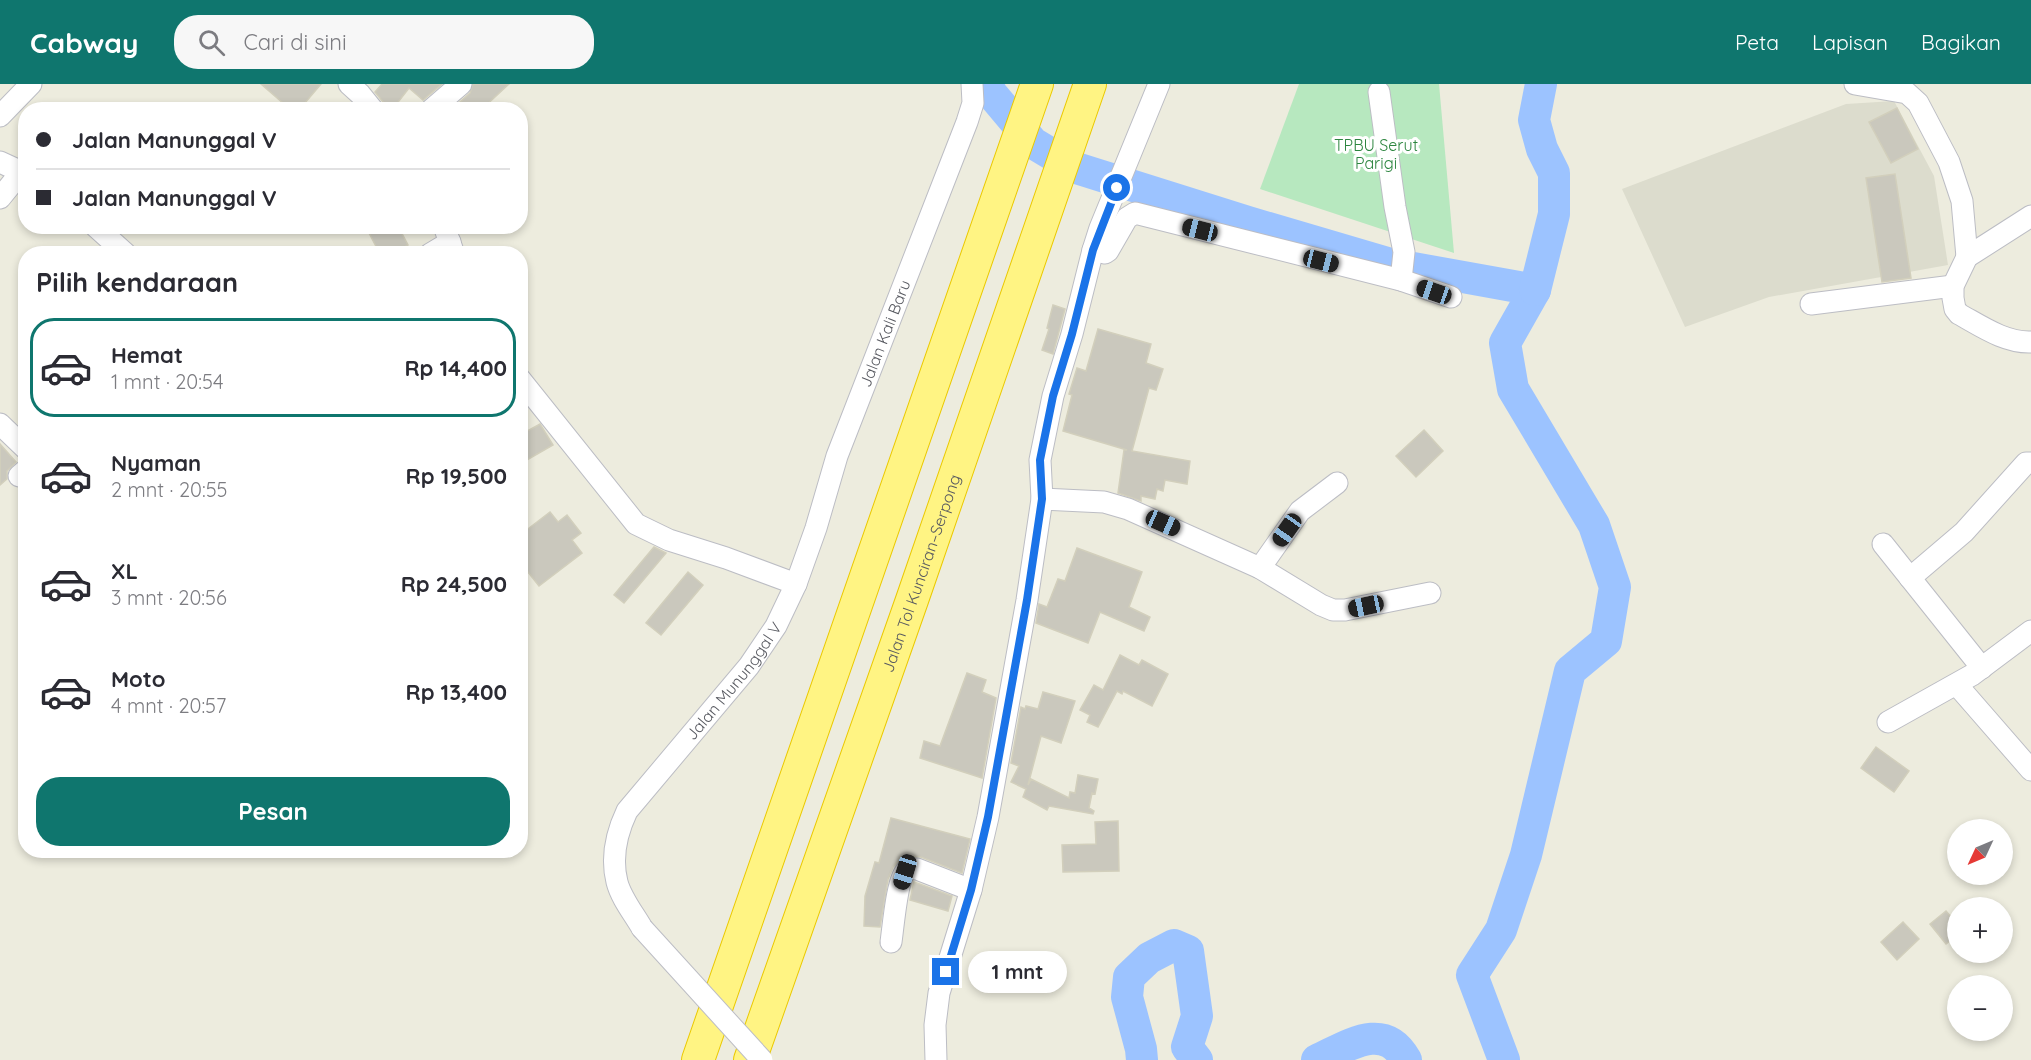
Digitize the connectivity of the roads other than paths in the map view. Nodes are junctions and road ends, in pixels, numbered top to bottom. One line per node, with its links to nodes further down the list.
1 (31, 84): 10 (street)
2 (461, 84): 9 (street)
3 (972, 84): 34 (street, Jalan Kali Baru)
4 (1037, 84): 43 (highway)
5 (1159, 84): 18 (street)
6 (1855, 84): 19 (street)
7 (1379, 92): 20 (street)
8 (1086, 94): 44 (highway, Jalan Tol Kunciran–Serpong)
9 (440, 102)
10 (0, 116)
11 (0, 162): 12 (street)
12 (18, 170)
13 (18, 179): 14 (street)
14 (0, 198)
15 (2031, 216): 19 (street)
16 (104, 234): 17 (street)
17 (117, 246)
18 (1093, 250): 20 (street); 30 (street)
19 (1967, 257): 21 (street)
20 (1402, 268): 22 (street)
21 (1953, 286): 23 (street); 24 (street)
22 (1451, 297)
23 (1811, 304)
24 (2031, 342)
25 (528, 389): 34 (street)
26 (0, 424): 27 (street)
27 (18, 441)
28 (2031, 463): 33 (street)
29 (1337, 483): 32 (street)
30 (1042, 499): 32 (street); 41 (street)
31 (1883, 544): 33 (street)
32 (1260, 568): 35 (street)
33 (1910, 578): 37 (street)
34 (796, 584): 45 (street, Jalan Mununggal V, bridge)
35 (1430, 593)
36 (2031, 631): 37 (street)
37 (1982, 668): 38 (street)
38 (1957, 685): 39 (street); 40 (street)
39 (1888, 722)
40 (2031, 770)
41 (971, 890): 42 (street); 46 (street)
42 (891, 942)
43 (698, 1060)
44 (750, 1060)
45 (762, 1060)
46 (936, 1060)

